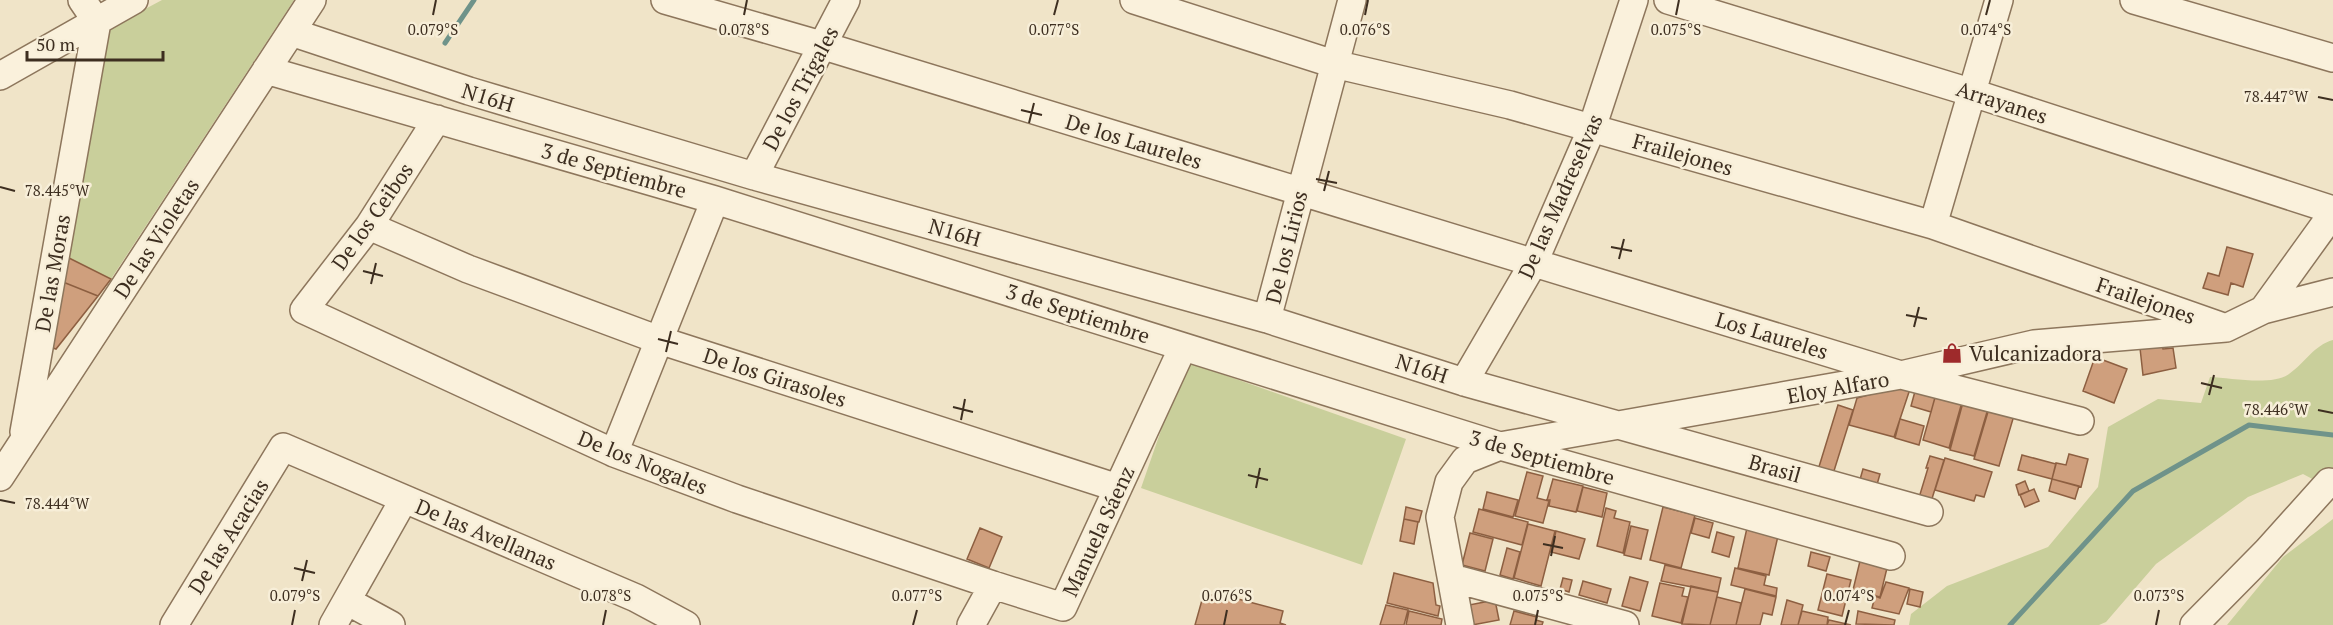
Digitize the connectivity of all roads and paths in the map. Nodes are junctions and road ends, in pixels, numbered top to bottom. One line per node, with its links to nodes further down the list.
1 (82, 0): 12 (street)
2 (134, 0): 12 (street)
3 (312, 0): 13 (street, De las Violetas)
4 (665, 0): 14 (street, De los Laureles)
5 (846, 0): 14 (street, De los Trigales)
6 (1134, 0): 16 (street, Frailejones)
7 (1352, 0): 16 (street, De los Lirios)
8 (1634, 0): 21 (street, De las Madreselvas)
9 (1668, 0): 19 (street, Arrayanes)
10 (1999, 0): 19 (street)
11 (2134, 0): 15 (street)
12 (97, 22): 18 (street); 40 (street, De las Moras)
13 (291, 32): 17 (street, De las Violetas); 22 (street, N16H)
14 (821, 45): 22 (street, De los Trigales); 23 (street, De los Laureles)
15 (2333, 58)
16 (1334, 64): 21 (street, Frailejones); 23 (street, De los Lirios)
17 (266, 70): 20 (street, 3 de Septiembre); 40 (street, De las Violetas)
18 (0, 76)
19 (1972, 93): 25 (street, Arrayanes); 26 (street)
20 (437, 119): 24 (street, 3 de Septiembre); 27 (street, De los Ceibos)
21 (1592, 128): 26 (street, Frailejones); 28 (street, De las Madreselvas)
22 (754, 176): 32 (street, N16H)
23 (1300, 192): 28 (street, De los Laureles); 32 (street, De los Lirios)
24 (715, 200): 34 (street); 35 (street, 3 de Septiembre)
25 (2333, 212): 31 (street, Eloy Alfaro)
26 (1933, 225): 33 (street, Frailejones)
27 (369, 226): 30 (street, De los Ceibos); 34 (street, De los Girasoles)
28 (1534, 262): 36 (street, Los Laureles); 37 (street, De las Madreselvas)
29 (2333, 292): 31 (street)
30 (304, 310): 43 (street, De los Nogales)
31 (2263, 310): 33 (street, Eloy Alfaro)
32 (1267, 319): 37 (street, N16H)
33 (2226, 328): 36 (street, Eloy Alfaro)
34 (659, 339): 43 (street); 46 (street, De los Girasoles)
35 (1183, 347): 41 (street, 3 de Septiembre); 46 (street, Manuela Sáenz)
36 (1901, 375): 38 (street, Los Laureles); 39 (street, Eloy Alfaro)
37 (1464, 382): 39 (street, N16H)
38 (2080, 421)
39 (1622, 424): 41 (street, Eloy Alfaro); 48 (street, Brasil)
40 (22, 444): 44 (street, De las Violetas)
41 (1500, 446): 49 (street, 3 de Septiembre); 50 (street, Eloy Alfaro)
42 (283, 447): 47 (street, De las Avellanas); 53 (street, De las Acacias)
43 (614, 453): 51 (street, De los Nogales)
44 (0, 477)
45 (2329, 482): 60 (street)
46 (1118, 488): 51 (street, Manuela Sáenz)
47 (404, 499): 52 (street); 56 (street, De las Avellanas)
48 (1929, 512)
49 (1891, 556)
50 (1452, 578): 58 (street, Eloy Alfaro); 59 (street)
51 (993, 585): 57 (street)
52 (347, 601): 54 (street); 55 (street)
53 (174, 625)
54 (333, 625)
55 (391, 625)
56 (686, 625)
57 (970, 625)
58 (1460, 625)
59 (1625, 625)
60 (2194, 625)

